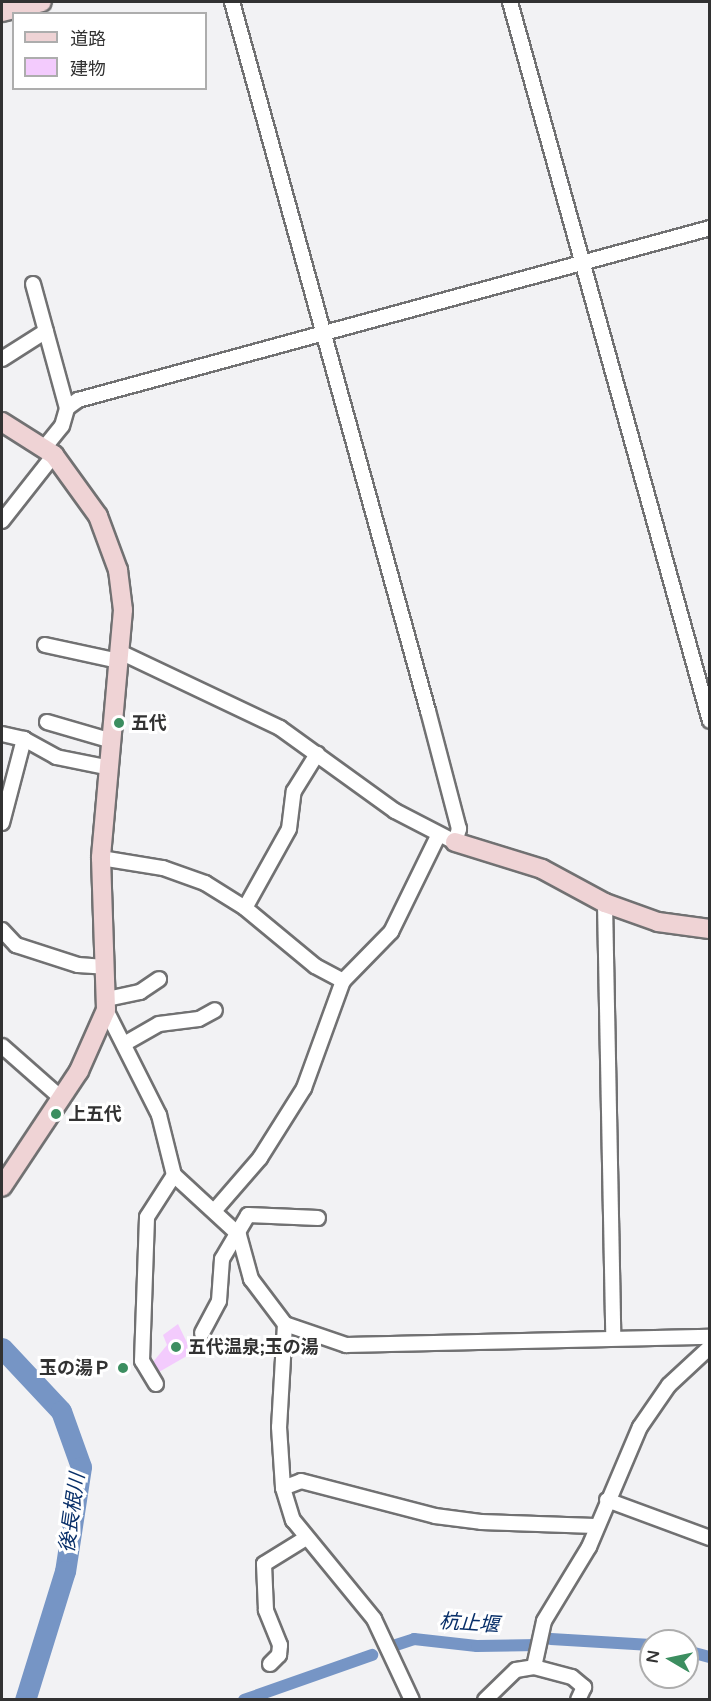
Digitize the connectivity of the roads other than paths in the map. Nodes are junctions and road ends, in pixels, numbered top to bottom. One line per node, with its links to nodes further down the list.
1 (38, 2): 4 (street)
2 (232, 2): 9 (street)
3 (510, 2): 6 (street)
4 (2, 12)
5 (710, 228): 6 (street)
6 (582, 262): 9 (street); 17 (street)
7 (33, 284): 8 (street)
8 (46, 332): 10 (street); 11 (street)
9 (323, 334): 11 (street); 25 (street)
10 (2, 359)
11 (67, 408): 13 (street)
12 (2, 422): 13 (street)
13 (49, 451): 14 (street); 16 (street)
14 (2, 521)
15 (45, 645): 16 (street)
16 (120, 657): 21 (street); 22 (street)
17 (710, 721)
18 (47, 722): 21 (street)
19 (2, 734): 20 (street)
20 (24, 739): 23 (street); 24 (street)
21 (112, 741): 23 (street)
22 (317, 754): 25 (street); 28 (street)
23 (110, 768): 26 (street)
24 (2, 823)
25 (447, 839): 27 (street); 33 (street)
26 (101, 858): 28 (street); 31 (street)
27 (605, 903): 29 (street); 46 (street)
28 (245, 908): 33 (street)
29 (710, 929)
30 (2, 930): 31 (street)
31 (105, 967): 34 (street)
32 (159, 979): 34 (street)
33 (343, 981): 41 (street)
34 (107, 1004): 36 (street); 38 (street)
35 (215, 1010): 36 (street)
36 (124, 1044): 39 (street)
37 (2, 1046): 38 (street)
38 (61, 1098): 40 (street)
39 (174, 1175): 41 (street); 49 (street)
40 (2, 1187)
41 (215, 1210): 43 (street)
42 (318, 1218): 43 (street)
43 (239, 1235): 44 (street); 45 (street)
44 (285, 1324): 46 (street); 50 (street)
45 (202, 1333)
46 (613, 1337): 47 (street)
47 (710, 1337)
48 (710, 1347): 51 (street)
49 (156, 1384)
50 (283, 1488): 52 (street); 53 (street)
51 (607, 1500): 52 (street); 54 (street)
52 (596, 1526): 56 (street)
53 (306, 1538): 55 (street); 57 (street)
54 (710, 1538)
55 (270, 1664)
56 (534, 1667): 58 (street); 59 (street)
57 (412, 1700)
58 (484, 1700)
59 (578, 1700)

